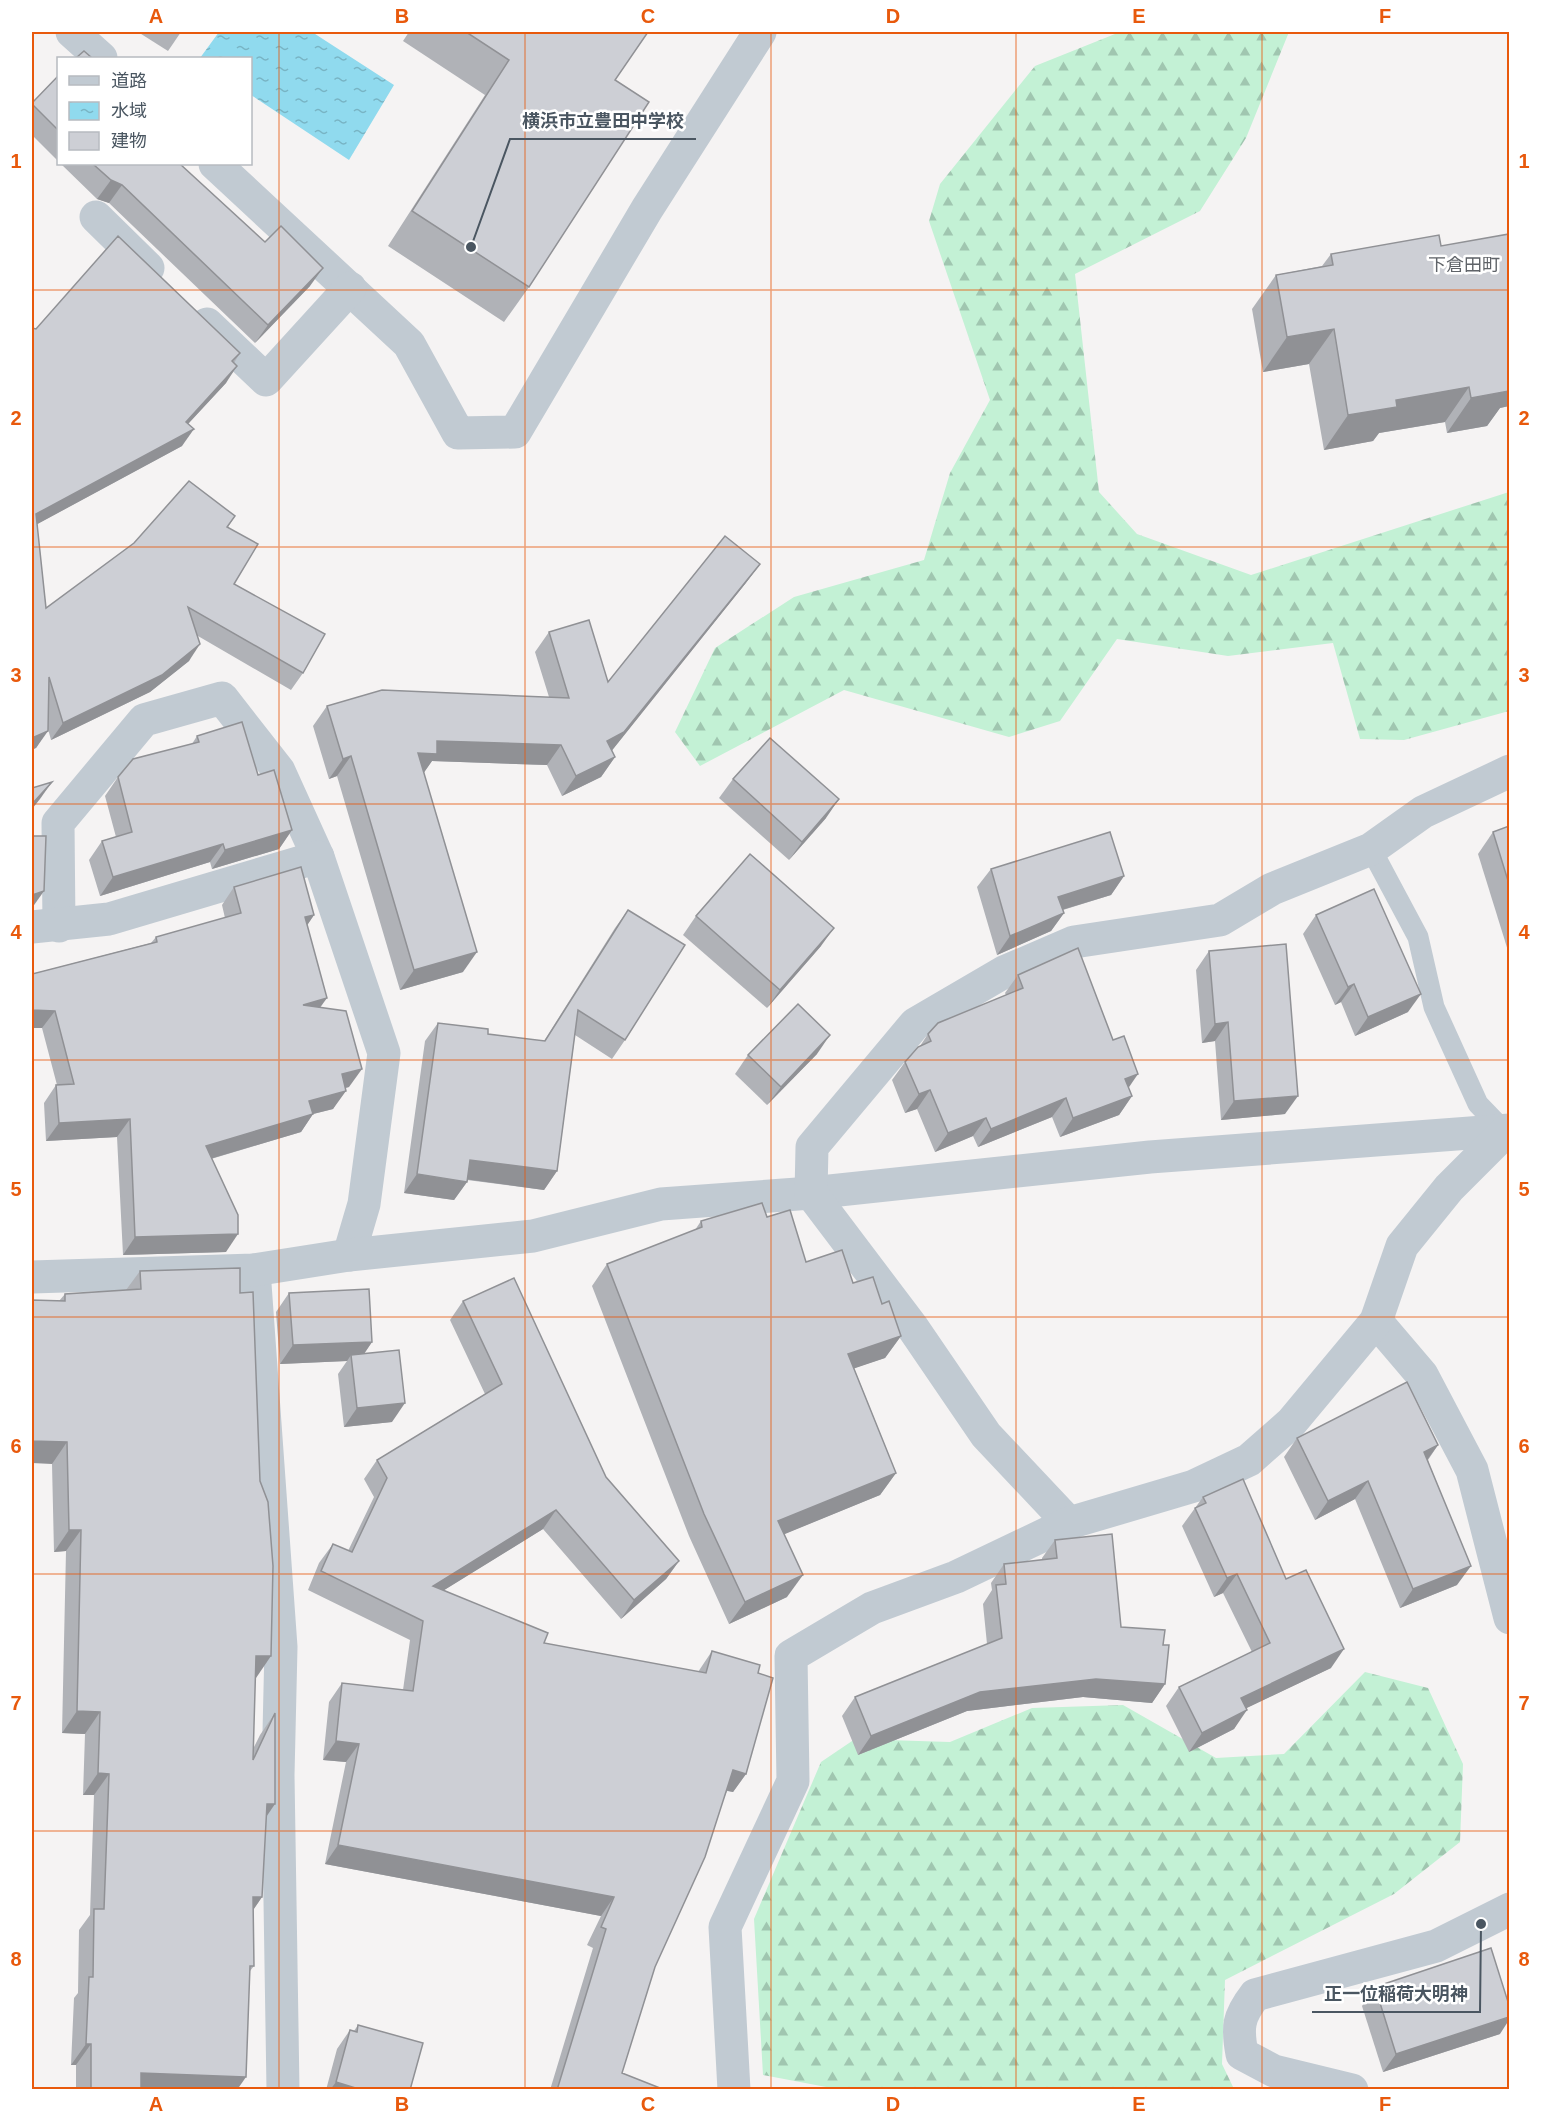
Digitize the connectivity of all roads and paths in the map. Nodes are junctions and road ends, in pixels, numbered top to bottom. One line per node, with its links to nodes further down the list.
1 (72, 32): 3 (street)
2 (760, 32): 6 (street)
3 (100, 57)
4 (216, 165): 6 (street)
5 (96, 217): 6 (street)
6 (350, 288)
7 (1509, 771): 8 (street)
8 (1371, 849): 11 (lane); 12 (street)
9 (318, 857): 10 (street); 10 (street); 13 (street)
10 (45, 927)
11 (1507, 1131): 12 (street); 16 (street)
12 (812, 1193): 13 (street); 17 (street)
13 (349, 1255): 14 (street)
14 (254, 1270): 15 (street); 20 (street)
15 (32, 1277)
16 (1376, 1321): 17 (street); 18 (street)
17 (1069, 1523): 21 (street)
18 (1509, 1618)
19 (1509, 1909): 22 (street)
20 (283, 2090)
21 (734, 2090)
22 (1352, 2090)

